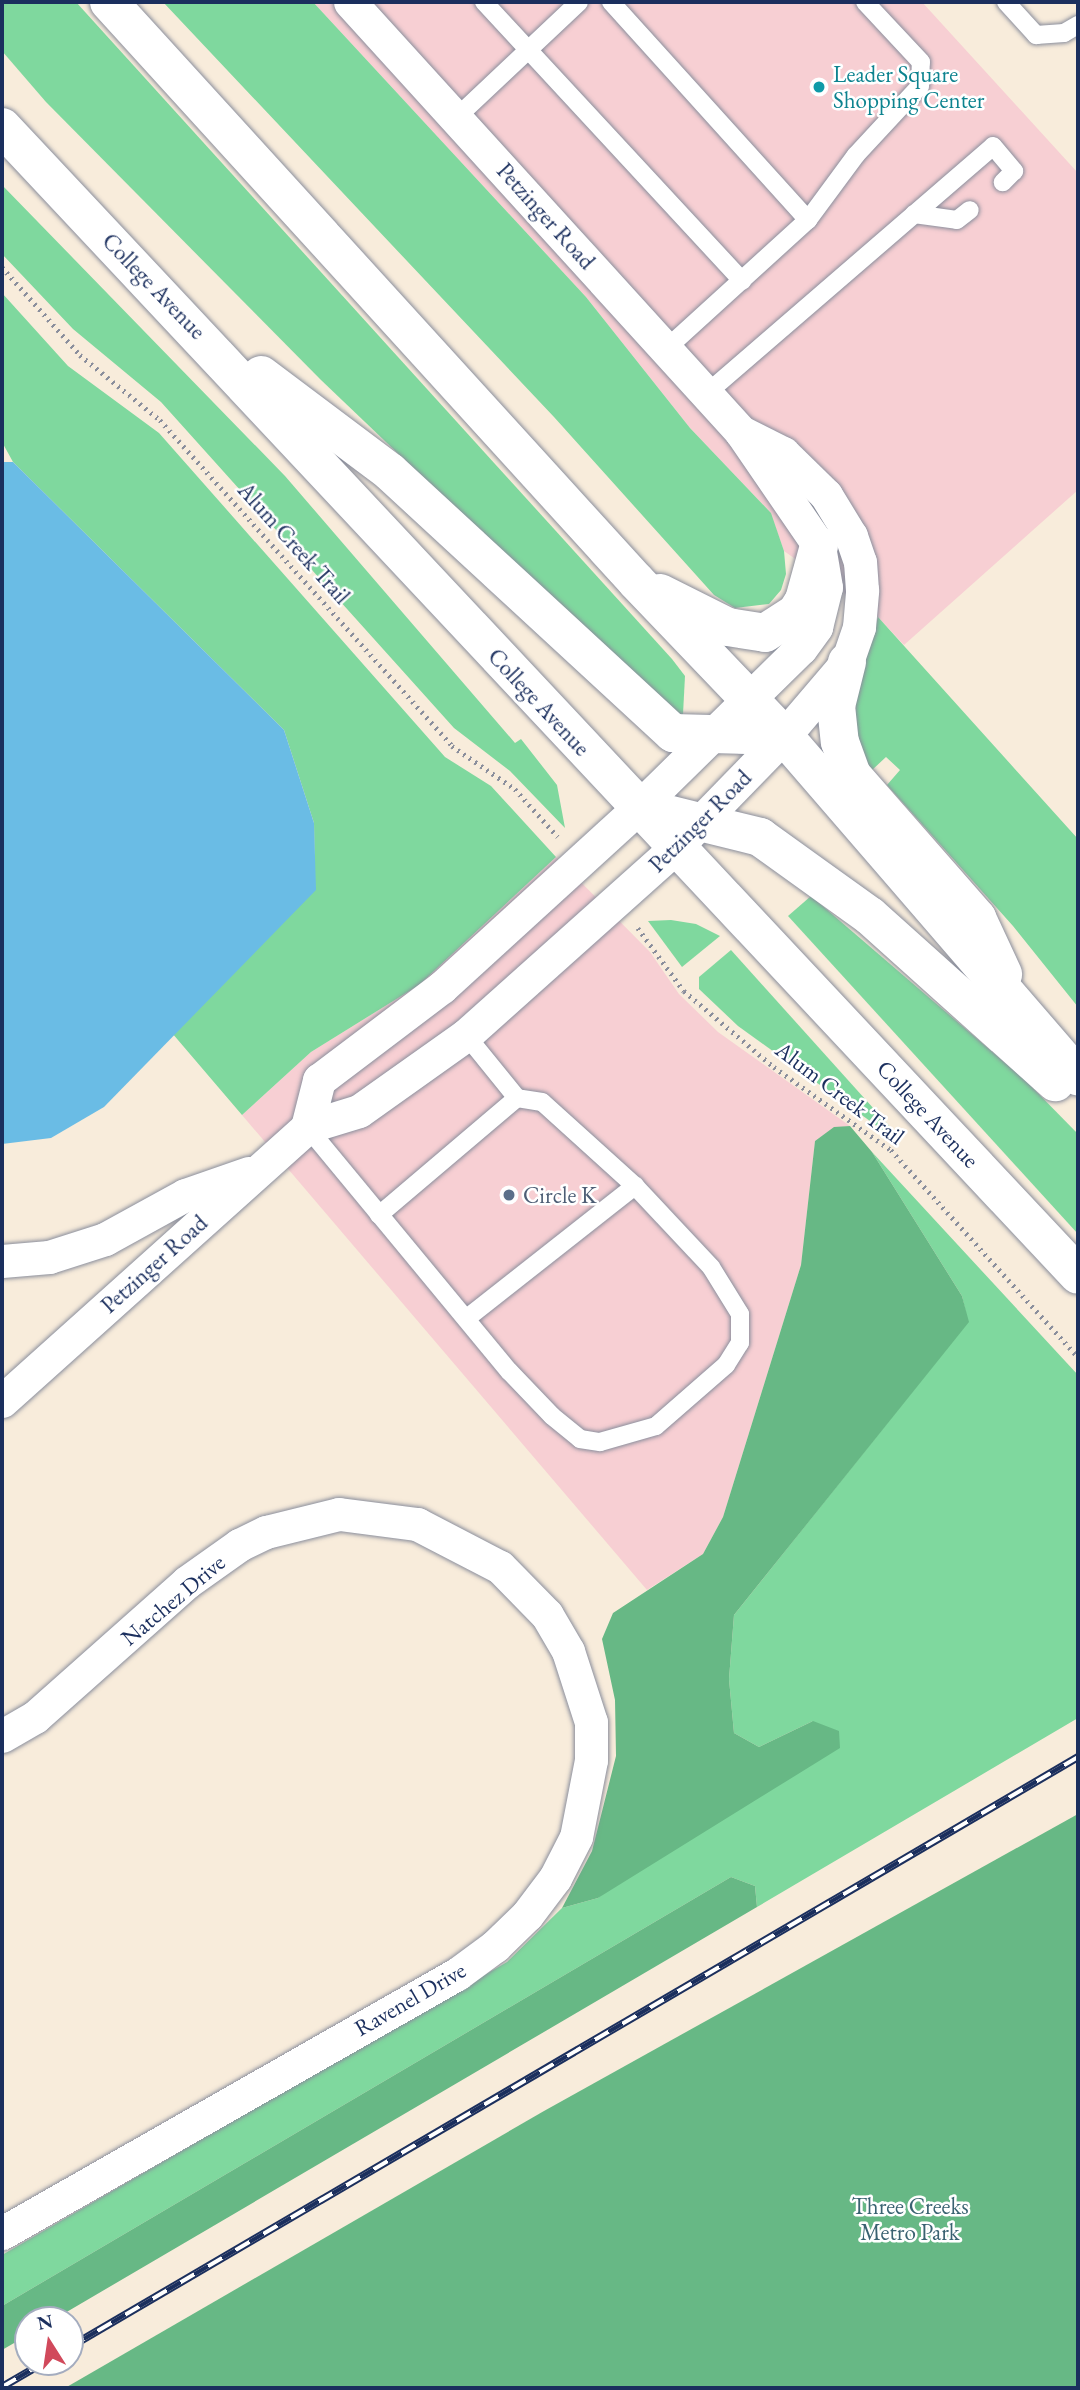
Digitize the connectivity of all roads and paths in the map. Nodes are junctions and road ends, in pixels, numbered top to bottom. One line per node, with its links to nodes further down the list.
1 (109, 2): 23 (highway)
2 (350, 2): 10 (street, Petzinger Road)
3 (484, 2): 9 (lane)
4 (579, 2): 9 (lane)
5 (611, 2): 15 (lane)
6 (866, 2): 15 (lane)
7 (1006, 2): 8 (lane)
8 (1078, 25)
9 (529, 50): 10 (lane); 17 (lane)
10 (456, 118): 19 (street, Petzinger Road)
11 (2, 127): 18 (highway, College Avenue)
12 (1003, 182): 14 (lane)
13 (970, 210): 14 (lane)
14 (914, 214): 20 (lane)
15 (808, 220): 17 (lane)
16 (2, 268): 30 (path, Alum Creek Trail)
17 (742, 281): 19 (lane)
18 (179, 312): 26 (highway); 28 (highway, College Avenue)
19 (666, 349): 20 (street, Petzinger Road)
20 (706, 394): 21 (street, Petzinger Road)
21 (741, 432): 22 (street, Petzinger Road); 24 (street, Petzinger Road)
22 (819, 546): 23 (highway); 25 (street, Petzinger Road)
23 (636, 581): 25 (highway)
24 (847, 663): 27 (street, Petzinger Road); 32 (highway)
25 (747, 698): 26 (street, Petzinger Road); 27 (highway)
26 (711, 734): 27 (highway); 28 (street, Petzinger Road)
27 (784, 736): 29 (street, Petzinger Road); 32 (highway)
28 (639, 807): 29 (highway, College Avenue); 37 (street, Petzinger Road)
29 (688, 835): 33 (street, Petzinger Road); 36 (highway); 42 (highway, College Avenue)
30 (560, 839)
31 (635, 925): 44 (path, Alum Creek Trail)
32 (1022, 1014): 34 (highway)
33 (466, 1035): 35 (lane); 37 (street, Petzinger Road)
34 (1078, 1077)
35 (517, 1098): 39 (lane); 40 (lane)
36 (1078, 1103)
37 (307, 1127): 38 (street, Petzinger Road); 40 (lane)
38 (261, 1169): 41 (street); 45 (street, Petzinger Road)
39 (635, 1186): 43 (lane); 43 (lane)
40 (379, 1214): 43 (lane)
41 (2, 1261)
42 (1078, 1275)
43 (467, 1318)
44 (1078, 1357)
45 (2, 1401)
46 (547, 1615): 47 (street, Natchez Drive); 48 (street, Ravenel Drive)
47 (2, 1736)
48 (2, 2233)

